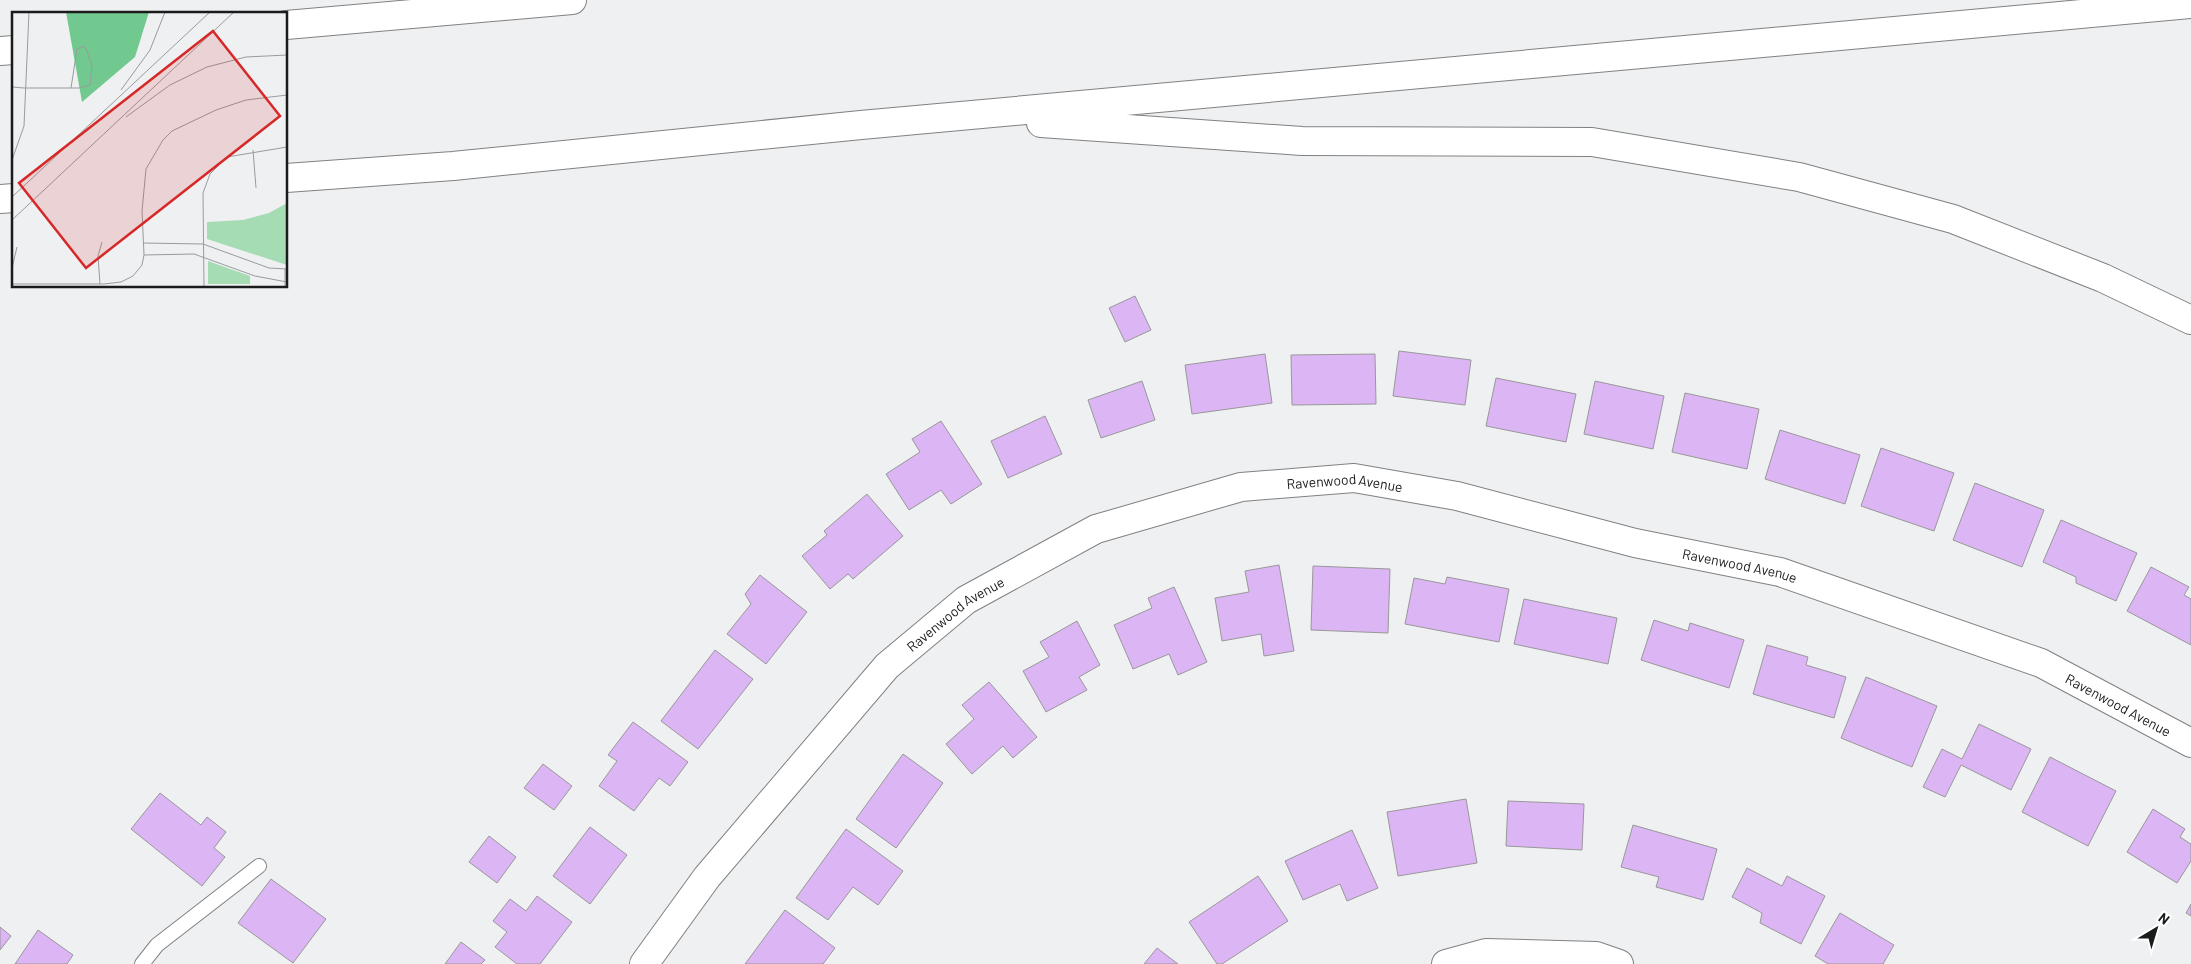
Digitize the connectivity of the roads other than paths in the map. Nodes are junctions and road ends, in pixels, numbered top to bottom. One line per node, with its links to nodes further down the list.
1 (572, 0): 3 (main road)
2 (2191, 4): 4 (main road)
3 (288, 25)
4 (960, 117): 5 (main road); 6 (main road)
5 (288, 178)
6 (2191, 320)
7 (2191, 743): 10 (main road, Ravenwood Avenue)
8 (259, 866): 9 (lane)
9 (142, 964)
10 (644, 964)
11 (1446, 964): 12 (main road)
12 (1619, 964)

